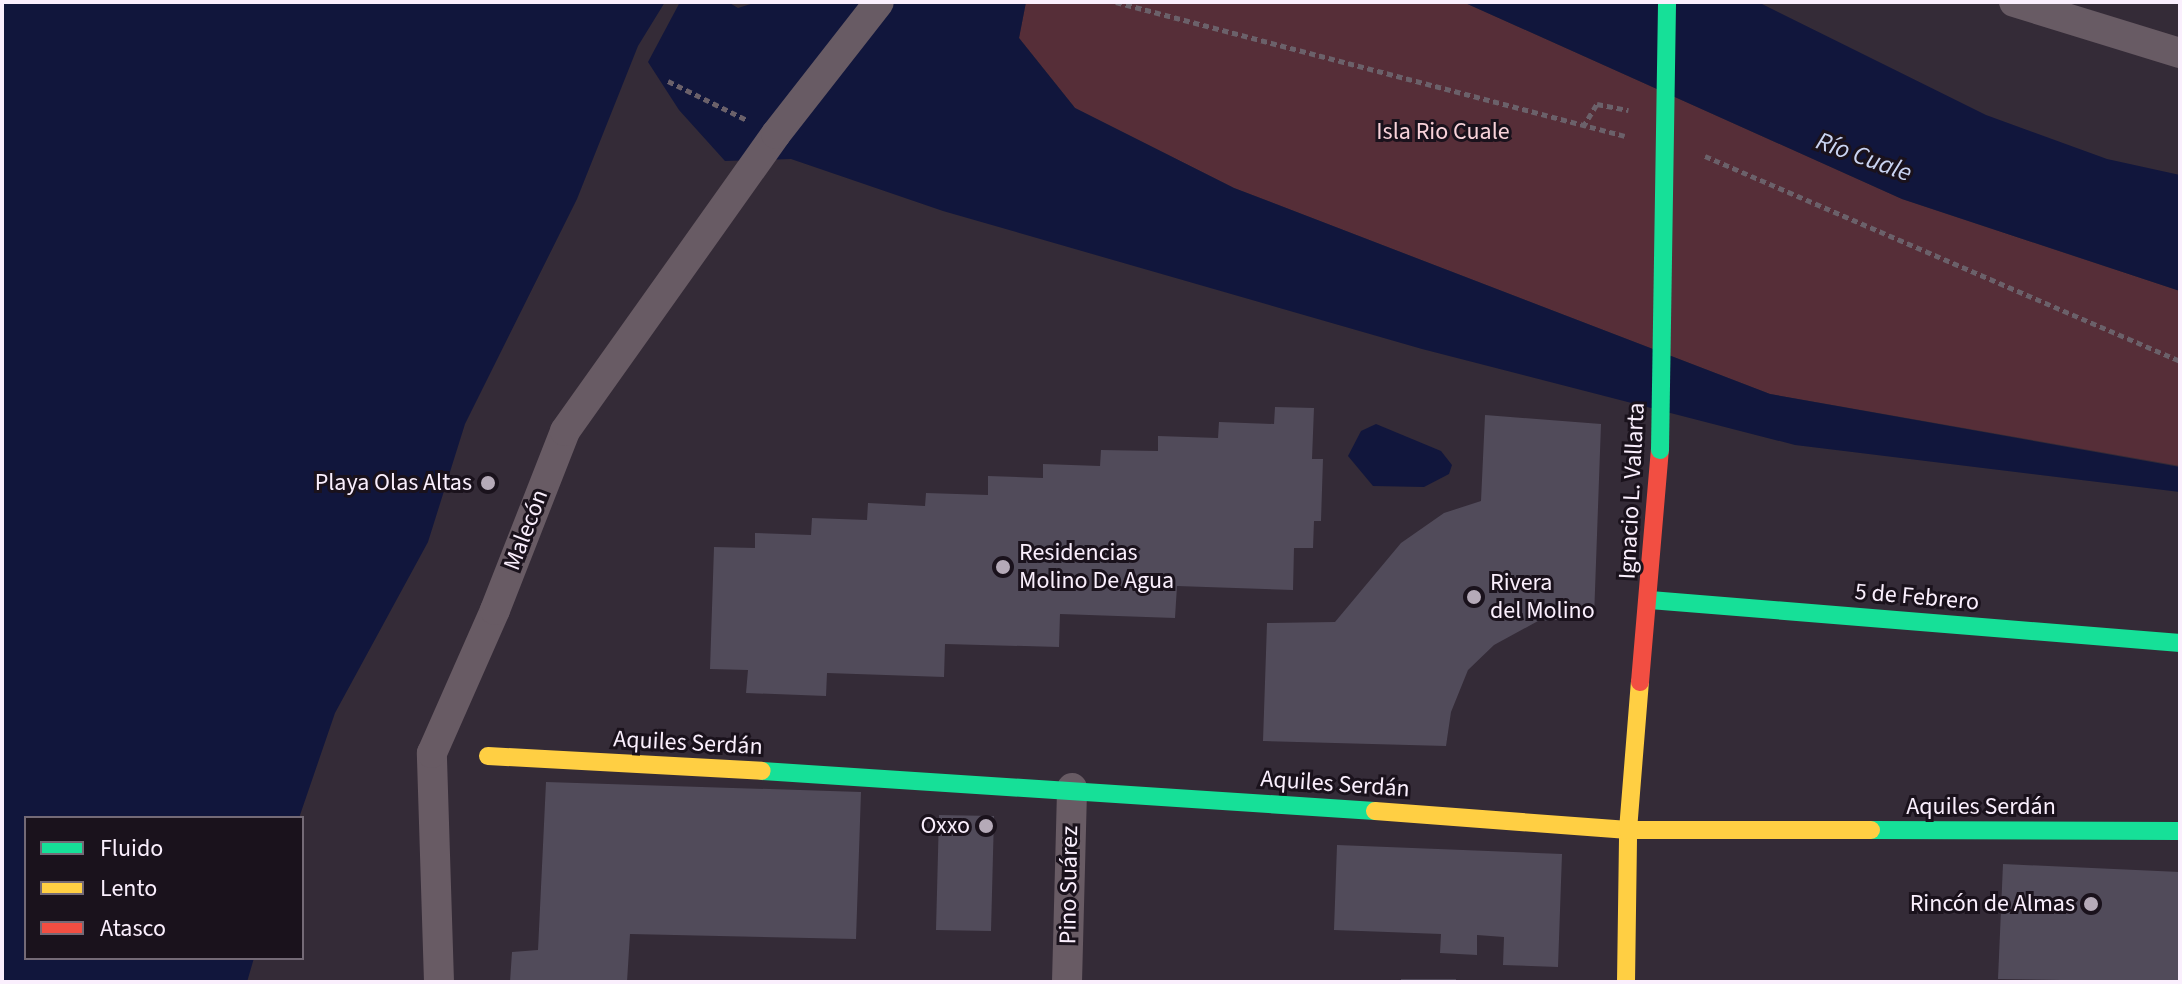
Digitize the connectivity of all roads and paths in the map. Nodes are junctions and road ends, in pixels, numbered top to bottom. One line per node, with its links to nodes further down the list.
1 (879, 2): 8 (street, Malecón)
2 (1667, 2): 6 (street, Ignacio L. Vallarta, bridge)
3 (2014, 2): 4 (street)
4 (2180, 53)
5 (668, 81): 8 (path)
6 (1665, 118): 7 (path); 9 (street, Ignacio L. Vallarta, bridge)
7 (1583, 127)
8 (776, 134): 15 (street, Malecón)
9 (1650, 600): 10 (street, 5 de Febrero); 13 (street, Ignacio L. Vallarta)
10 (2180, 643)
11 (488, 756): 12 (street, Aquiles Serdán)
12 (1072, 788): 13 (street, Aquiles Serdán); 16 (street, Pino Suárez)
13 (1628, 830): 14 (street, Aquiles Serdán); 17 (street, Ignacio L. Vallarta)
14 (2180, 831)
15 (439, 982)
16 (1067, 982)
17 (1626, 982)

